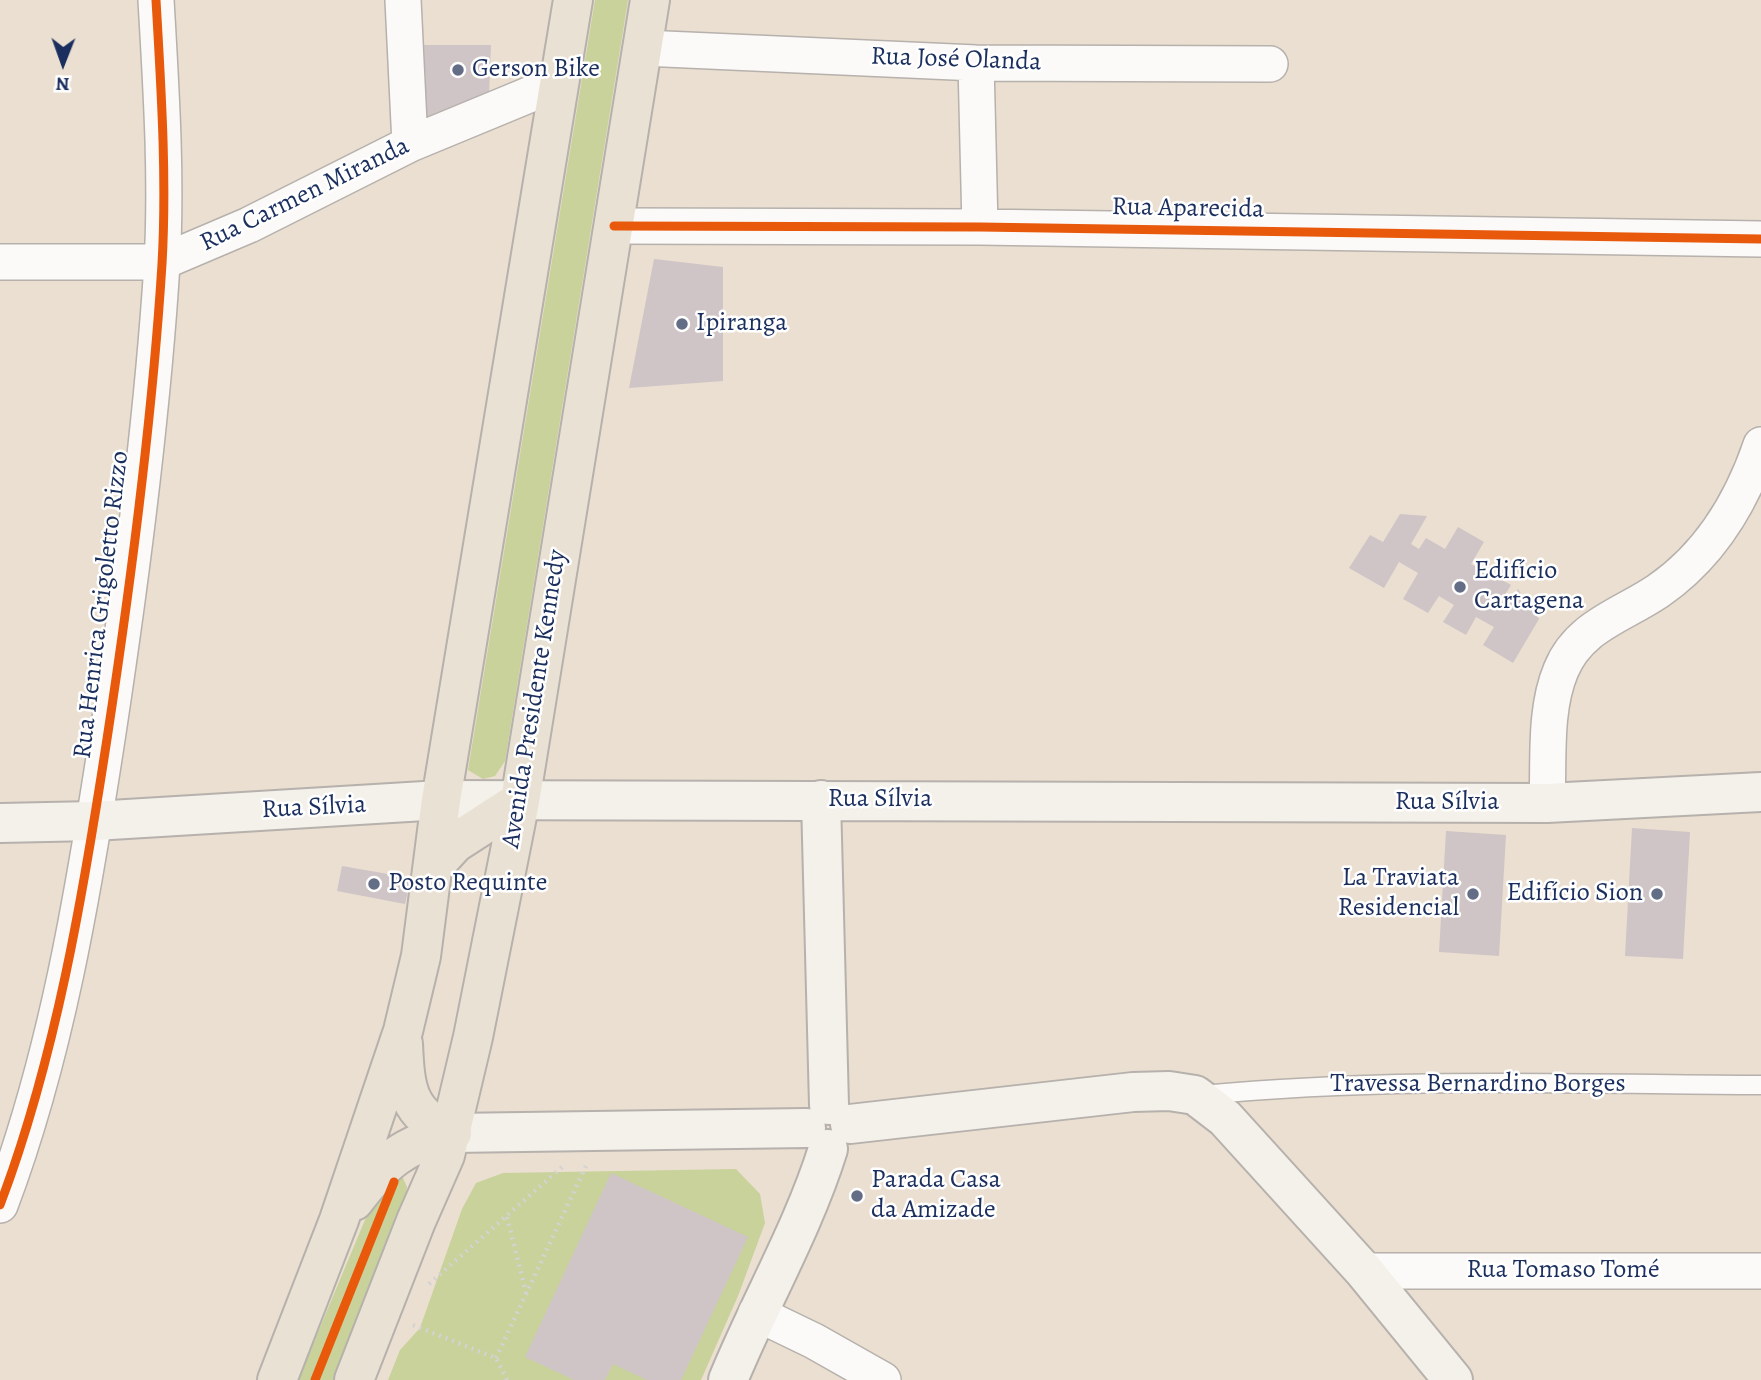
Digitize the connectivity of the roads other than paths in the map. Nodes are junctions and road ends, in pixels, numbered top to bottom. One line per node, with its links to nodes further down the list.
1 (156, 0): 14 (street, Rua Henrica Grigoletto Rizzo)
2 (403, 0): 9 (street)
3 (573, 0): 8 (main road)
4 (650, 0): 5 (main road, Avenida Presidente Kennedy)
5 (643, 48): 6 (street, Rua José Olanda); 10 (main road, Avenida Presidente Kennedy)
6 (976, 63): 7 (street, Rua José Olanda); 11 (street)
7 (1270, 64)
8 (560, 82): 9 (street, Rua Carmen Miranda); 18 (main road)
9 (410, 144): 14 (street, Rua Carmen Miranda)
10 (614, 226): 11 (street, Rua Aparecida); 20 (main road, Avenida Presidente Kennedy)
11 (980, 227): 12 (street, Rua Aparecida)
12 (1761, 239)
13 (0, 262): 14 (street, Rua Carmen Miranda)
14 (162, 262): 22 (street, Rua Henrica Grigoletto Rizzo)
15 (1761, 445): 16 (street)
16 (1750, 500): 21 (street)
17 (1761, 792): 21 (street, Rua Sílvia)
18 (441, 800): 20 (street, Rua Sílvia); 22 (street, Rua Sílvia); 24 (main road)
19 (821, 800): 20 (street, Rua Sílvia); 21 (street, Rua Sílvia); 28 (street)
20 (520, 801): 24 (main road); 29 (main road, Avenida Presidente Kennedy)
21 (1546, 803)
22 (94, 821): 23 (street, Rua Sílvia); 30 (street, Rua Henrica Grigoletto Rizzo)
23 (0, 822)
24 (433, 867): 25 (main road)
25 (403, 1031): 29 (main road); 31 (main road)
26 (1761, 1085): 27 (lane, Travessa Bernardino Borges)
27 (1195, 1095): 28 (street); 32 (street)
28 (828, 1127): 29 (street); 34 (street)
29 (452, 1133): 31 (main road); 36 (main road, Avenida Presidente Kennedy)
30 (0, 1205)
31 (339, 1220): 35 (main road)
32 (1364, 1271): 33 (street, Rua Tomaso Tomé); 39 (street)
33 (1761, 1271)
34 (756, 1313): 37 (street); 38 (street)
35 (277, 1380)
36 (354, 1380)
37 (728, 1380)
38 (883, 1380)
39 (1453, 1380)

